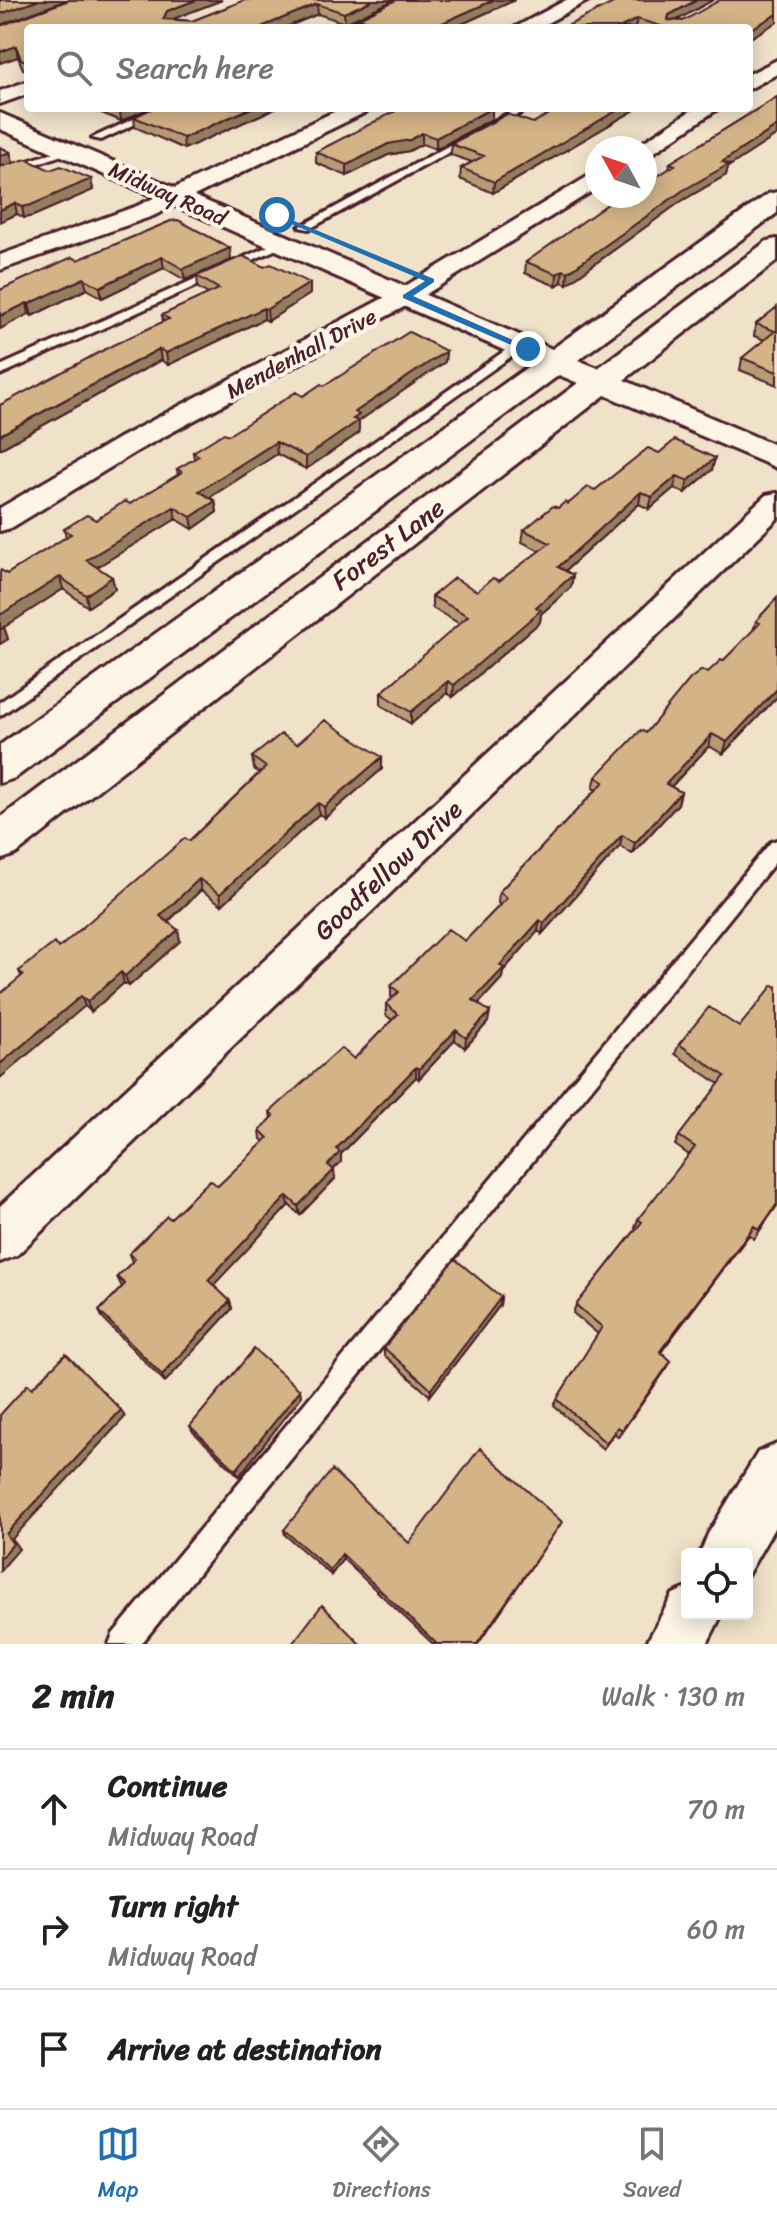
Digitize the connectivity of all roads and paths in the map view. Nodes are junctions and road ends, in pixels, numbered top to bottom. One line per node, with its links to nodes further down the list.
1 (408, 0): 3 (lane)
2 (580, 0): 4 (street)
3 (354, 24)
4 (531, 24)
5 (777, 66): 6 (street)
6 (753, 81)
7 (24, 89): 8 (street)
8 (0, 103): 9 (main road, Midway Road); 17 (main road, Midway Road)
9 (24, 112)
10 (25, 112): 15 (main road, Midway Road)
11 (156, 112): 15 (lane)
12 (351, 112): 19 (street)
13 (518, 112): 23 (lane)
14 (703, 112): 16 (street)
15 (97, 138): 19 (main road, Midway Road)
16 (657, 140)
17 (71, 150): 18 (lane); 21 (main road, Midway Road)
18 (0, 174)
19 (205, 184): 21 (street); 23 (main road, Midway Road)
20 (585, 185): 26 (street, Mendenhall Drive)
21 (176, 197): 23 (main road, Midway Road); 25 (street)
22 (777, 200): 28 (main road, Forest Lane)
23 (295, 235): 26 (main road, Midway Road); 29 (lane)
24 (777, 247): 30 (main road, Forest Lane)
25 (0, 263)
26 (419, 288): 27 (main road, Midway Road); 28 (main road, Midway Road); 34 (street, Mendenhall Drive)
27 (520, 346): 28 (main road, Midway Road); 35 (lane)
28 (567, 352): 30 (main road, Midway Road); 36 (main road, Forest Lane)
29 (0, 371)
30 (612, 372): 31 (main road, Midway Road); 32 (main road, Midway Road); 37 (main road, Forest Lane)
31 (777, 427)
32 (777, 458)
33 (777, 502): 39 (street, Goodfellow Drive)
34 (0, 521)
35 (0, 710)
36 (0, 767)
37 (0, 842)
38 (777, 847): 43 (lane)
39 (0, 1238)
40 (777, 1471): 41 (street)
41 (732, 1548)
42 (689, 1620): 44 (street)
43 (123, 1644)
44 (675, 1644)

